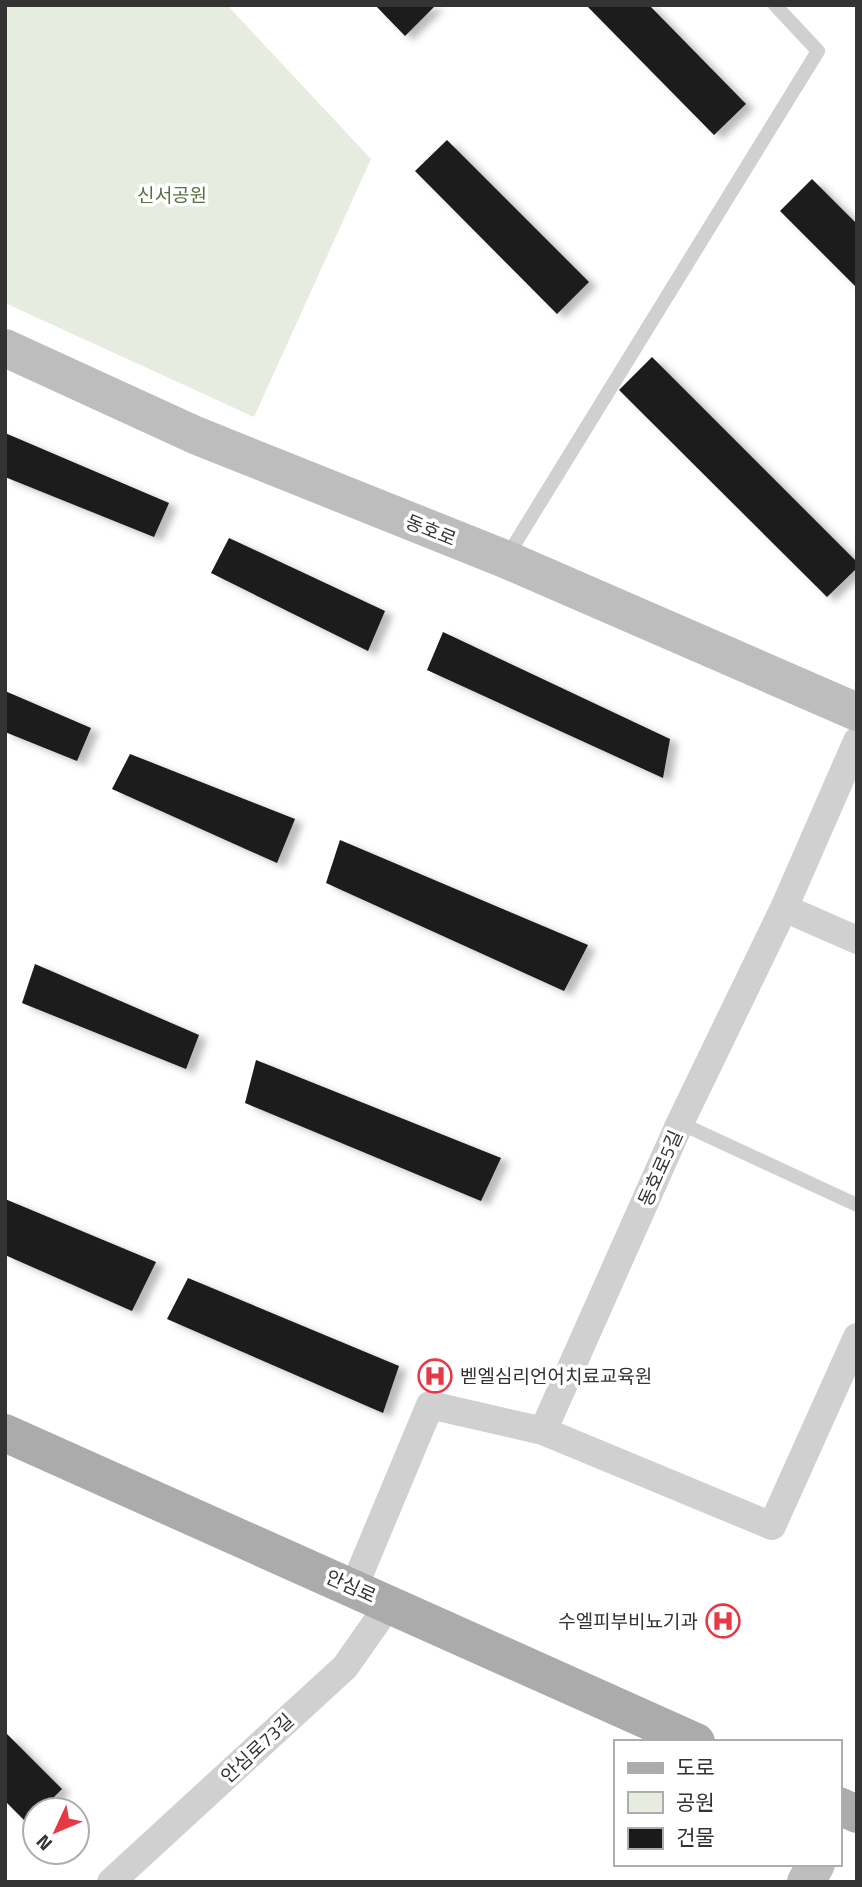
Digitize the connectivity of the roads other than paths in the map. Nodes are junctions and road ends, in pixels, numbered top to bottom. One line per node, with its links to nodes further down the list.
1 (775, 5): 3 (lane)
2 (5, 348): 3 (street, 동호로)
3 (505, 559): 4 (street, 동호로)
4 (857, 712)
5 (857, 741): 6 (street, 동호로5길)
6 (784, 908): 7 (street); 8 (street, 동호로5길)
7 (857, 940)
8 (680, 1123): 9 (lane); 11 (street, 동호로5길)
9 (857, 1205)
10 (857, 1337): 11 (street)
11 (543, 1432): 13 (street)
12 (5, 1433): 13 (main road, 안심로)
13 (354, 1587): 14 (main road, 안심로)
14 (390, 1603): 15 (main road, 안심로); 17 (street, 안심로73길)
15 (692, 1740)
16 (815, 1866): 18 (street)
17 (111, 1882)
18 (806, 1882)

